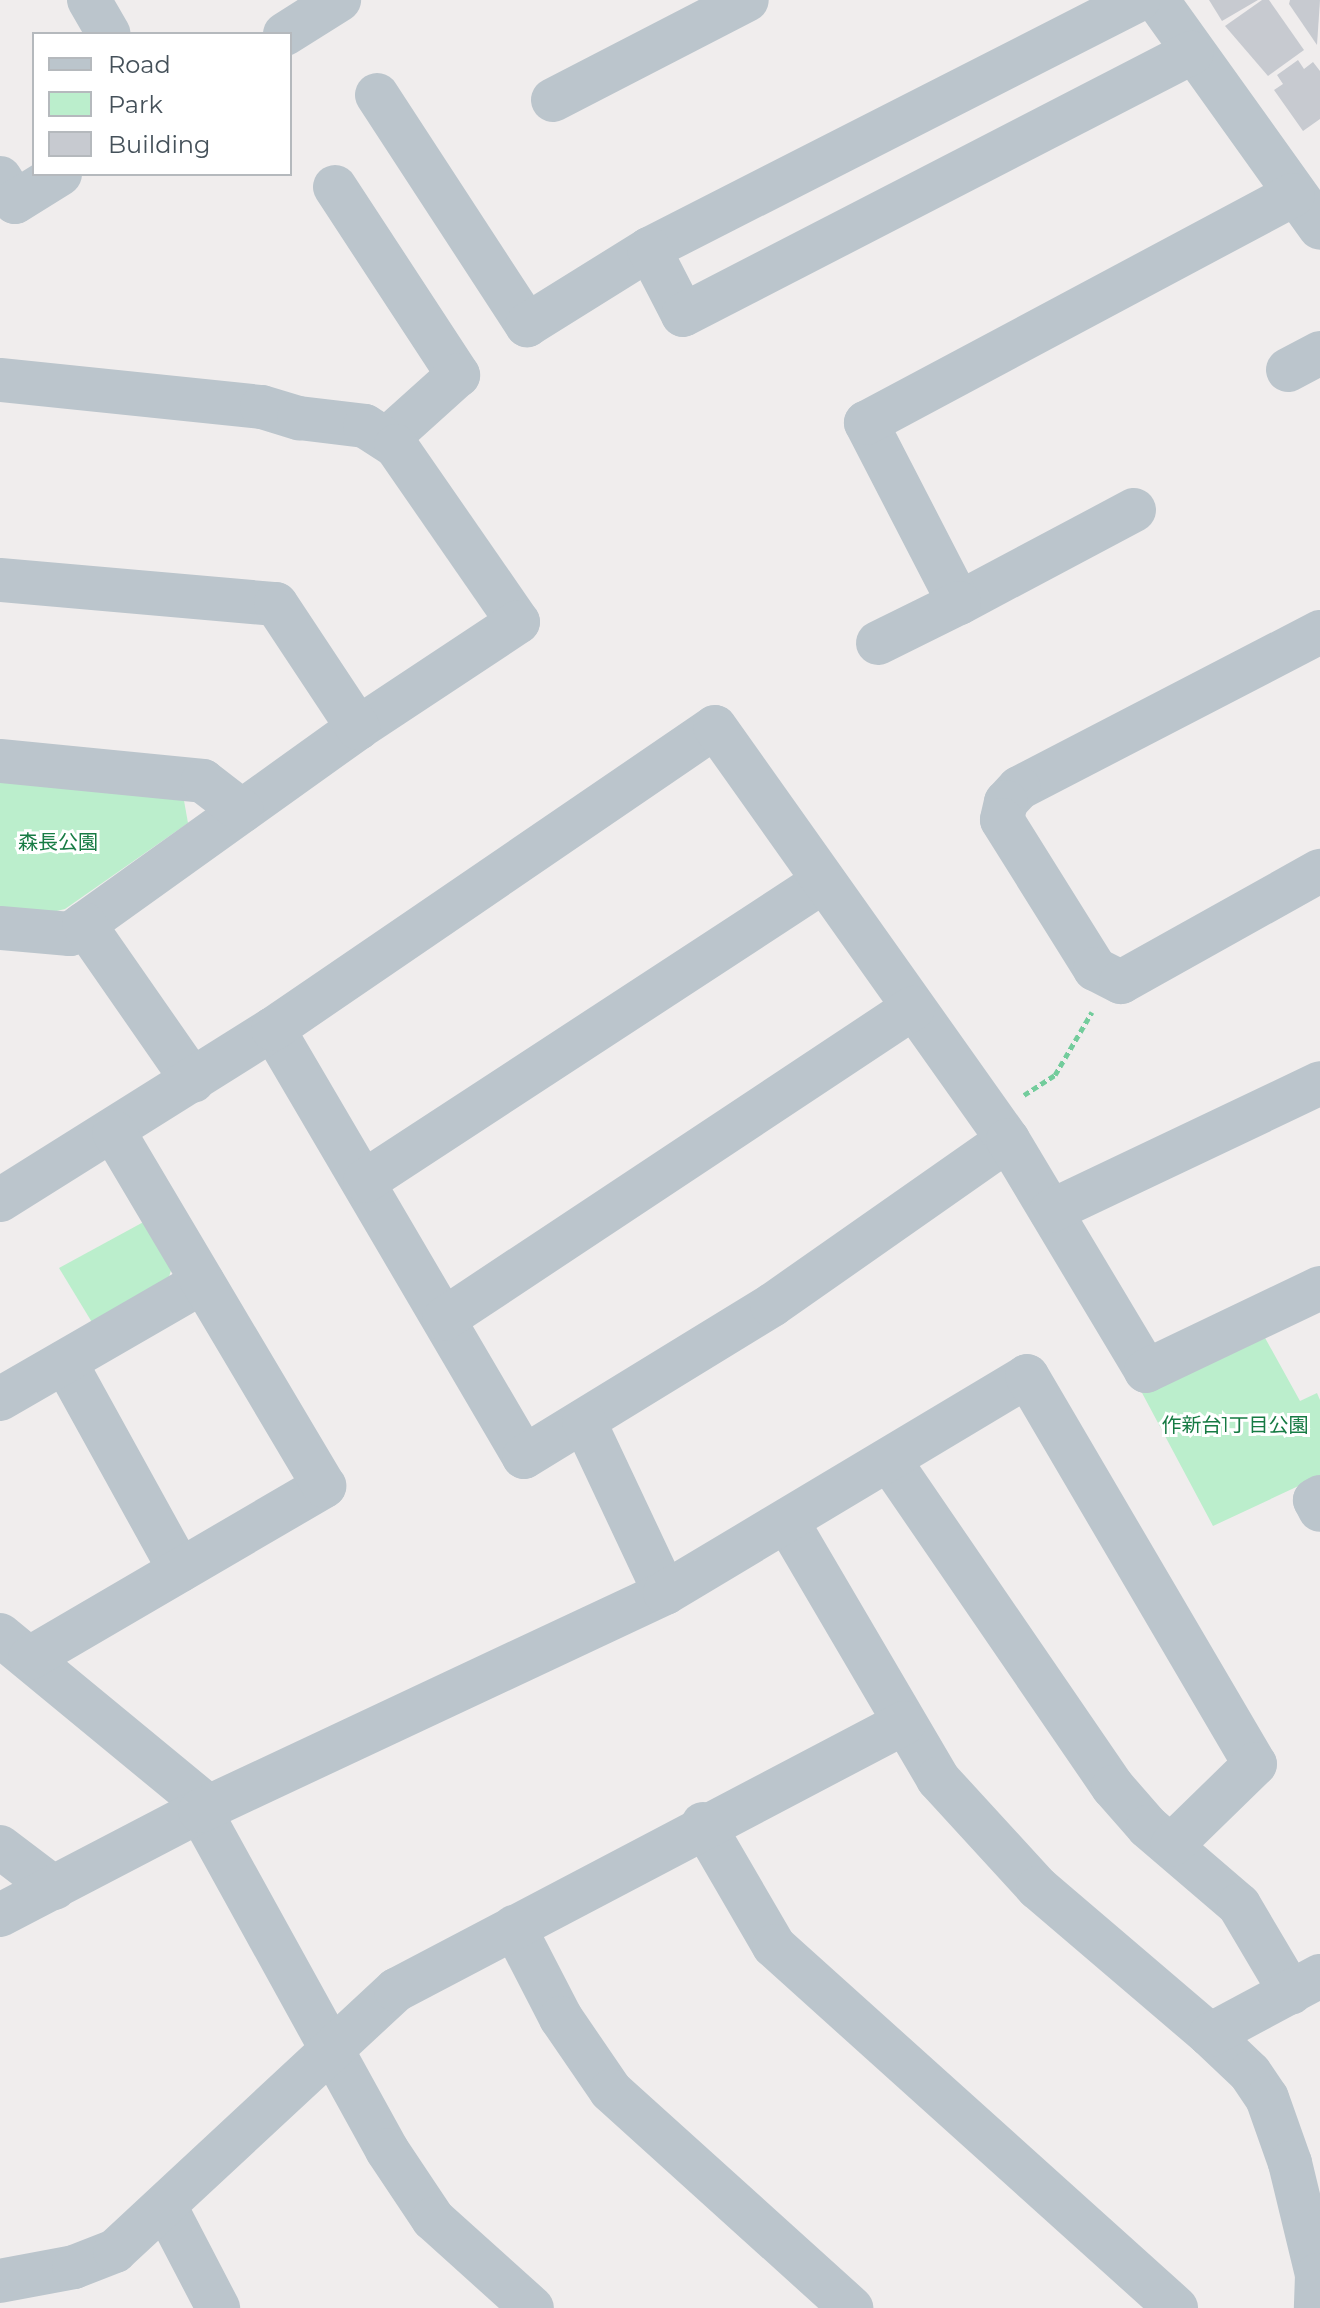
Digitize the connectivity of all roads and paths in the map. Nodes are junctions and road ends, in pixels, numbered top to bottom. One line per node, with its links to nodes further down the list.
1 (89, 0): 7 (street)
2 (339, 0): 6 (street)
3 (747, 0): 10 (street)
4 (1138, 0): 16 (street)
5 (1157, 0): 8 (street)
6 (290, 20)
7 (108, 32)
8 (1191, 53): 14 (street); 16 (street)
9 (377, 95): 16 (street)
10 (553, 100)
11 (57, 176): 12 (street)
12 (0, 178)
13 (335, 187): 18 (street)
14 (1293, 195): 15 (street); 21 (street)
15 (1320, 228)
16 (649, 249)
17 (0, 380): 18 (street)
18 (388, 438): 24 (street)
19 (1134, 510): 21 (street)
20 (0, 580): 24 (street)
21 (959, 603): 23 (street)
22 (1320, 632): 31 (street)
23 (878, 643)
24 (358, 728): 26 (street)
25 (0, 761): 26 (street)
26 (242, 811): 29 (street)
27 (1320, 871): 31 (street)
28 (824, 881): 32 (street); 33 (street); 38 (street)
29 (84, 924): 30 (street); 34 (street)
30 (0, 928)
31 (1110, 980): 36 (path)
32 (913, 1008): 36 (street); 43 (street)
33 (273, 1029): 34 (street); 38 (street)
34 (193, 1081): 37 (street)
35 (1320, 1083): 40 (street)
36 (999, 1129): 40 (street); 46 (street)
37 (114, 1133): 39 (street); 41 (street)
38 (365, 1181): 43 (street)
39 (0, 1200)
40 (1051, 1211): 42 (street)
41 (203, 1282): 44 (street); 51 (street)
42 (1320, 1288)
43 (444, 1319): 46 (street)
44 (65, 1362): 45 (street); 51 (street)
45 (0, 1399)
46 (584, 1421): 52 (street)
47 (889, 1460): 50 (street); 57 (street); 57 (street)
48 (1320, 1497): 49 (street)
49 (1320, 1510)
50 (788, 1523): 52 (street); 54 (street)
51 (180, 1570): 53 (street)
52 (665, 1593): 55 (street)
53 (15, 1646): 55 (street)
54 (904, 1723): 56 (street); 63 (street)
55 (205, 1809): 59 (street); 64 (street)
56 (703, 1824): 61 (street); 70 (street)
57 (1173, 1844): 62 (street)
58 (0, 1847): 59 (street)
59 (54, 1888): 60 (street)
60 (0, 1915)
61 (514, 1927): 64 (street); 69 (street)
62 (1305, 1985): 63 (street)
63 (1210, 2035): 71 (street)
64 (330, 2048): 65 (street); 68 (street)
65 (166, 2208): 66 (street); 67 (street)
66 (0, 2281)
67 (218, 2308)
68 (532, 2308)
69 (851, 2308)
70 (1176, 2308)
71 (1316, 2308)

